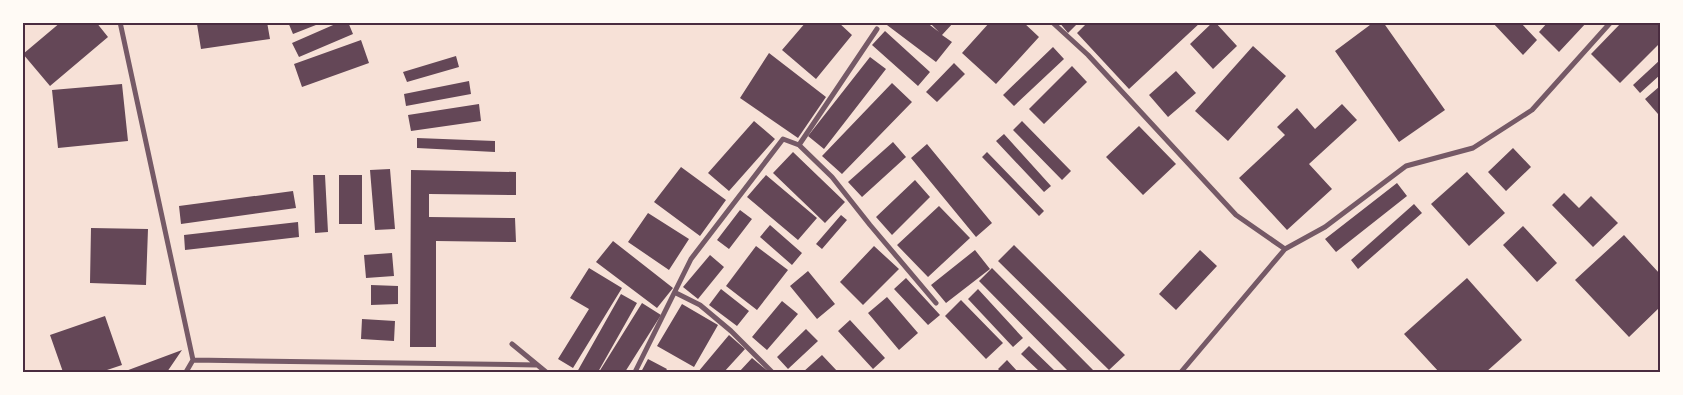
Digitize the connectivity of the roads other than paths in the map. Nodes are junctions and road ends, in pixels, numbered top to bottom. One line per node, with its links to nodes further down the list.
1 (120, 22): 10 (street)
2 (1052, 22): 6 (street)
3 (1611, 22): 6 (street)
4 (876, 29): 5 (street)
5 (799, 145): 7 (street); 8 (street)
6 (1285, 249): 16 (street)
7 (676, 293): 14 (street); 15 (street)
8 (936, 303)
9 (512, 344): 11 (street)
10 (194, 360): 11 (street); 12 (street)
11 (537, 365): 13 (street)
12 (186, 372)
13 (546, 372)
14 (635, 372)
15 (772, 372)
16 (1181, 372)

